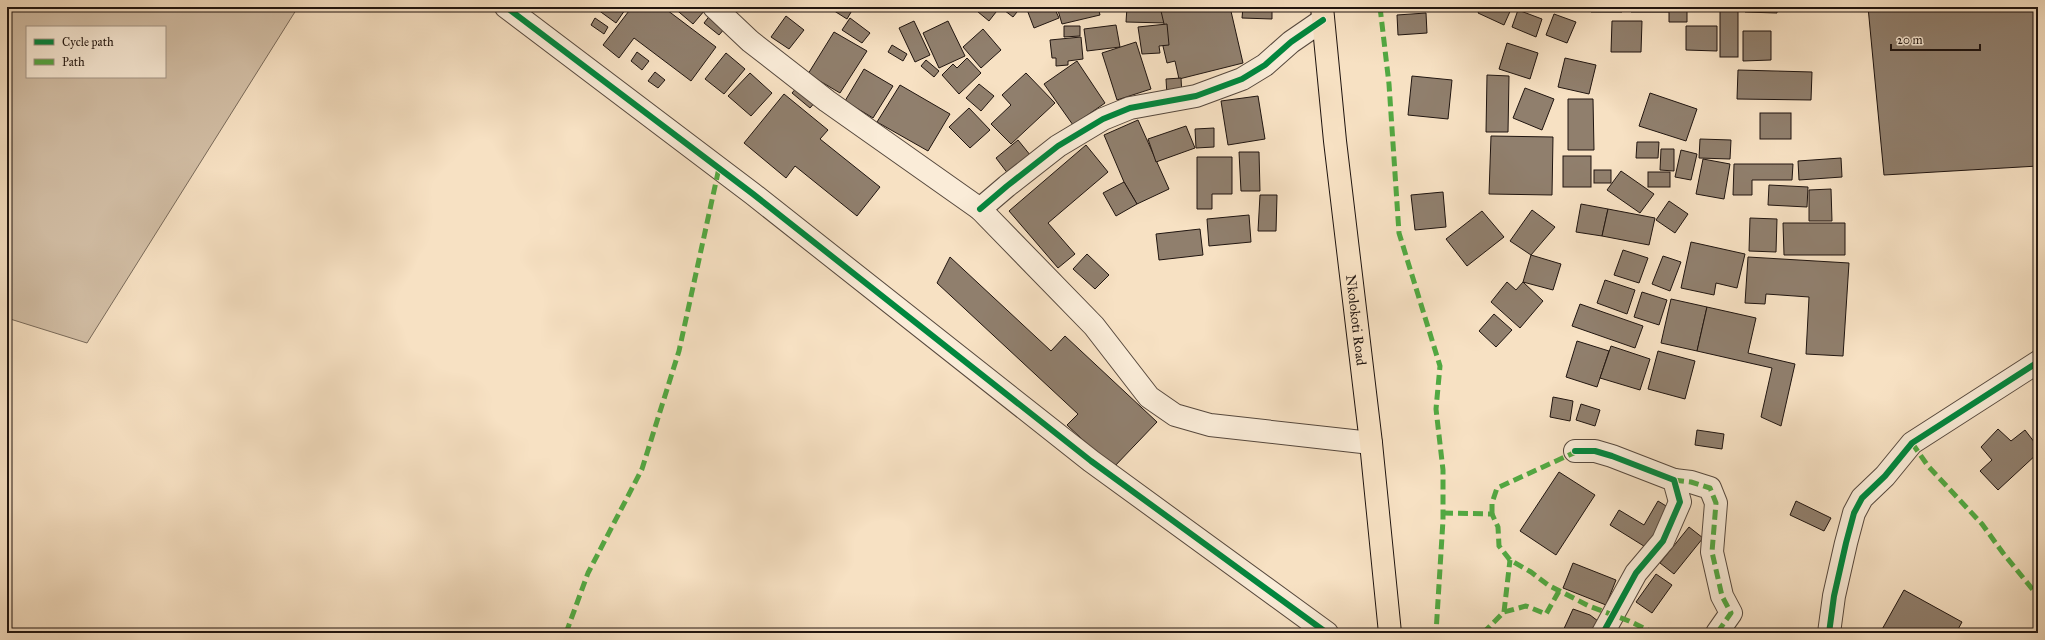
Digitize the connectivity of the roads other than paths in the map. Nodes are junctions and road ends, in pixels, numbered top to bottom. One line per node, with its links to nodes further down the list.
1 (506, 7): 9 (street)
2 (714, 7): 4 (street)
3 (1322, 13): 4 (street); 6 (main road, Nkolokoti Road)
4 (980, 209): 6 (street)
5 (2038, 362): 13 (street)
6 (1371, 443): 10 (main road, Nkolokoti Road)
7 (1575, 451): 8 (street)
8 (1674, 480): 11 (street); 12 (street)
9 (1328, 633)
10 (1390, 633)
11 (1603, 633)
12 (1717, 633)
13 (1829, 633)

